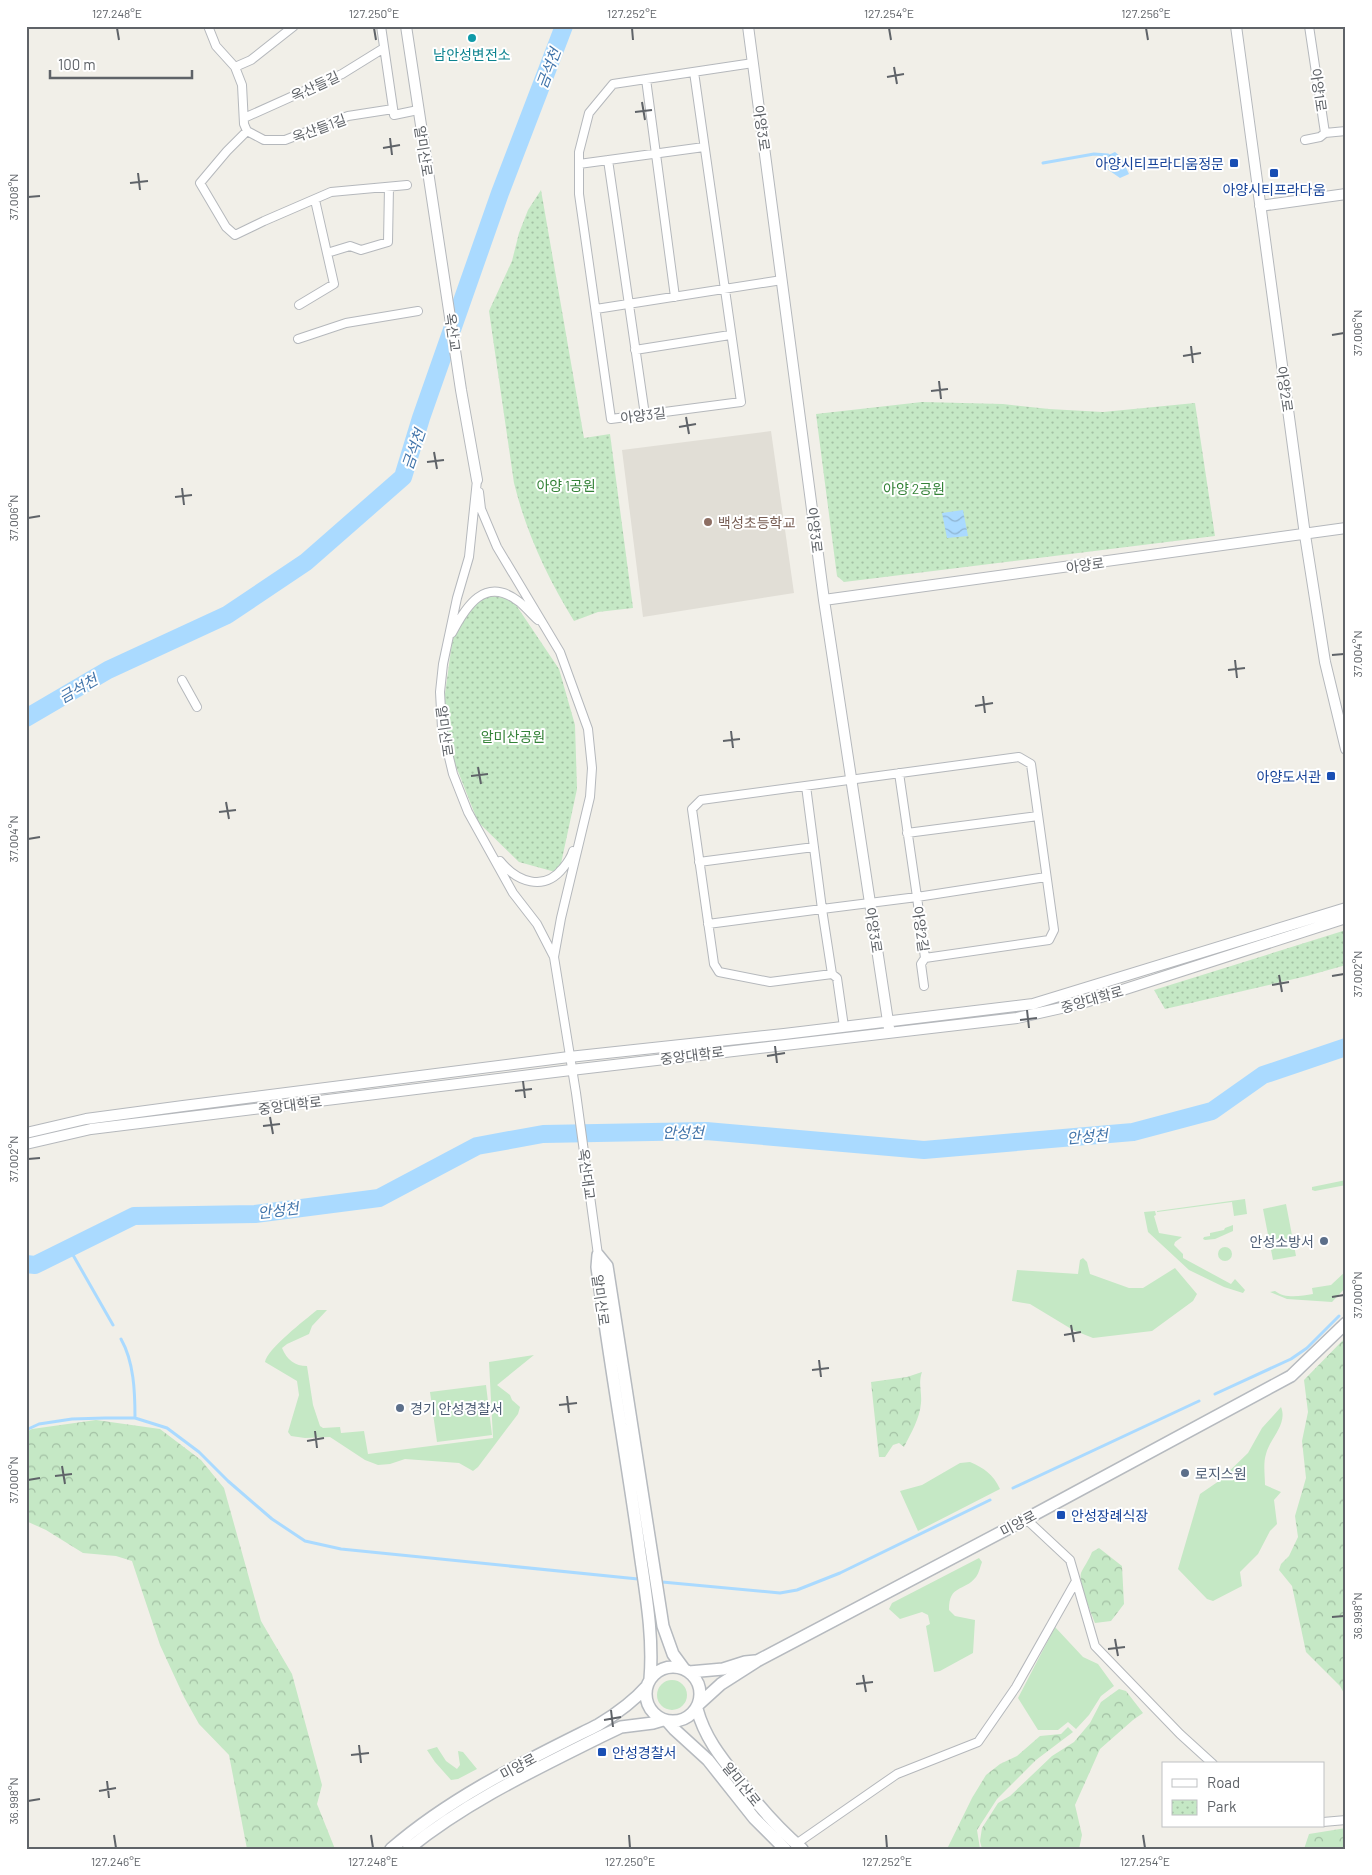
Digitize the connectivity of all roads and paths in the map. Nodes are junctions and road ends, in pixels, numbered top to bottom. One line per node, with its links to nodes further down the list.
1 (208, 26): 10 (street)
2 (294, 26): 10 (street)
3 (382, 26): 8 (street)
4 (406, 26): 13 (street, 알미산로)
5 (748, 26): 9 (street, 아양3로)
6 (1236, 26): 28 (street, 아양2로)
7 (1309, 26): 18 (street, 아양1로)
8 (384, 48): 14 (street); 15 (street, 옥산들길)
9 (753, 63): 11 (street, 아양3길); 31 (street, 아양3로)
10 (235, 67): 15 (street)
11 (694, 72): 12 (street, 아양3길); 20 (street, 아양3길)
12 (646, 79): 21 (street); 23 (street, 아양3길)
13 (418, 110): 14 (street, 옥산들1길); 30 (street, 알미산로)
14 (393, 112): 17 (street, 옥산들1길)
15 (244, 118): 17 (street)
16 (1346, 130): 18 (street)
17 (247, 131): 27 (street)
18 (1325, 133): 19 (street)
19 (1305, 140)
20 (704, 147): 21 (street); 32 (street, 아양3길)
21 (655, 154): 22 (street); 33 (street)
22 (608, 160): 23 (street); 34 (street)
23 (579, 164): 36 (street, 아양3길)
24 (407, 186): 25 (street)
25 (389, 187): 27 (street); 29 (street)
26 (1346, 194): 28 (street)
27 (315, 200): 29 (street)
28 (1260, 206): 45 (street, 아양2로)
29 (327, 253): 35 (street)
30 (445, 275): 41 (street, 옥산교)
31 (782, 280): 32 (street); 46 (street, 아양3로)
32 (724, 289): 33 (street); 38 (street, 아양3길)
33 (674, 297): 34 (street)
34 (628, 304): 36 (street); 40 (street)
35 (299, 305)
36 (596, 309): 42 (street, 아양3길)
37 (418, 311): 39 (street)
38 (730, 335): 40 (street); 42 (street, 아양3길)
39 (298, 339)
40 (635, 350): 42 (street)
41 (461, 390): 43 (street, 알미산로)
42 (645, 415)
43 (477, 480): 47 (street, 알미산로); 48 (street, 알미산로)
44 (1346, 528): 45 (street, 아양로)
45 (1305, 535): 46 (street, 아양로); 51 (street, 아양2로)
46 (824, 600): 53 (street, 아양3로)
47 (545, 627): 48 (street); 55 (street, 알미산로)
48 (447, 641): 57 (street, 알미산로)
49 (182, 680): 50 (street)
50 (197, 707)
51 (1346, 749)
52 (898, 773): 53 (street, 아양2길); 56 (street, 아양2길); 58 (street)
53 (851, 780): 54 (street, 아양2길); 63 (street, 아양3로)
54 (806, 786): 59 (street); 60 (street, 아양2길)
55 (586, 814): 57 (street); 68 (street, 알미산로)
56 (1038, 816): 58 (street); 61 (street, 아양2길)
57 (480, 833): 68 (street, 알미산로)
58 (907, 834): 62 (street)
59 (814, 847): 60 (street); 65 (street)
60 (699, 862): 67 (street, 아양2길)
61 (1046, 877): 62 (street); 69 (street, 아양2길)
62 (916, 897): 63 (street, 아양2길); 69 (street, 아양2길)
63 (870, 903): 65 (street, 아양2길); 72 (street, 아양3로)
64 (1346, 908): 72 (street, 중앙대학로)
65 (822, 910): 67 (street, 아양2길); 70 (street)
66 (1346, 918): 74 (street, 중앙대학로)
67 (708, 924): 70 (street, 아양2길)
68 (554, 958): 75 (street, 알미산로)
69 (925, 958): 71 (street)
70 (832, 974): 73 (street)
71 (924, 986)
72 (888, 1021): 73 (street, 중앙대학로); 74 (street, 아양3로)
73 (844, 1027): 75 (street, 중앙대학로)
74 (890, 1032): 76 (street, 중앙대학로)
75 (569, 1057): 76 (street, 알미산로); 78 (street, 중앙대학로)
76 (571, 1070): 77 (street, 알미산로); 79 (street, 중앙대학로)
77 (576, 1093): 80 (street, 옥산대교)
78 (26, 1133)
79 (26, 1144)
80 (598, 1255): 85 (main road, 알미산로); 86 (main road, 알미산로)
81 (1346, 1323): 82 (main road, 미양로)
82 (1026, 1519): 83 (street); 84 (main road, 미양로)
83 (1076, 1581): 89 (street); 92 (street)
84 (757, 1661): 85 (main road, 미양로); 87 (main road, 미양로)
85 (687, 1670): 86 (main road); 87 (main road)
86 (649, 1682): 88 (main road); 93 (main road, 미양로)
87 (698, 1707): 88 (main road); 92 (main road, 알미산로)
88 (665, 1721): 94 (main road, 미양로); 95 (main road, 알미산로)
89 (1211, 1762)
90 (1346, 1820): 91 (street)
91 (1324, 1822)
92 (799, 1846)
93 (391, 1849)
94 (408, 1849)
95 (785, 1849)

